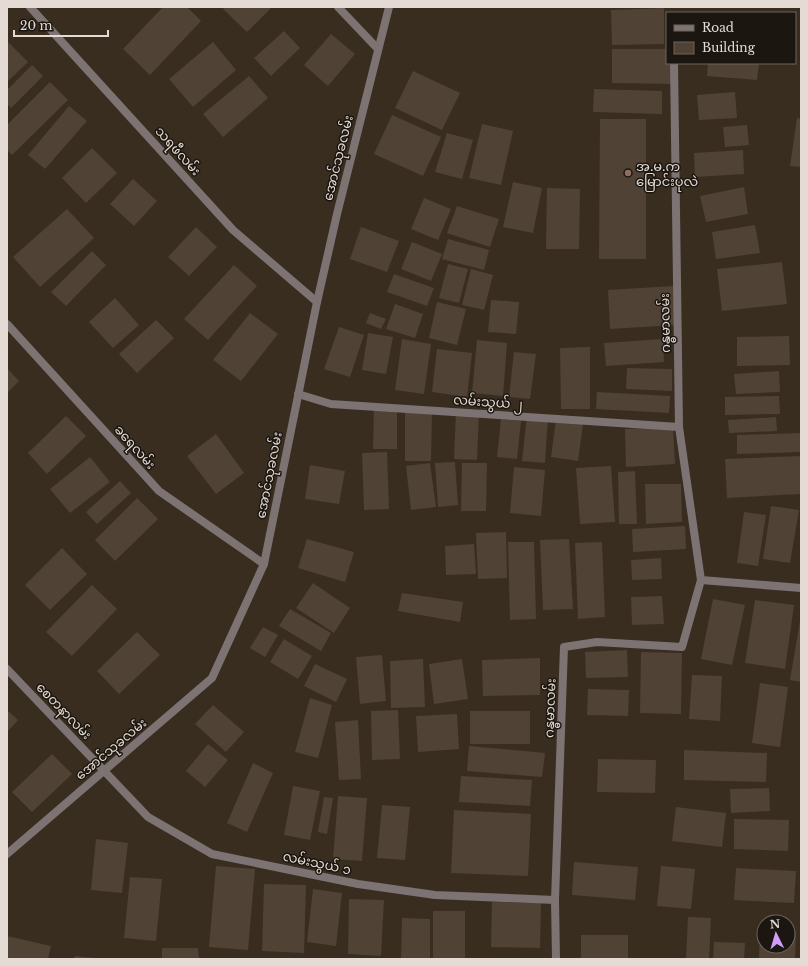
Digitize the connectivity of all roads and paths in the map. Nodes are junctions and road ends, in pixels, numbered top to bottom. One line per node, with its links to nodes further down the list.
1 (30, 7): 6 (street, သရဖီလမ်း)
2 (338, 7): 4 (street)
3 (389, 7): 4 (street, အောင်သုခလမ်း)
4 (378, 49): 6 (street, အောင်သုခလမ်း)
5 (674, 64): 9 (street, ဂန္ဓမာလမ်း)
6 (317, 302): 8 (street, အောင်သုခလမ်း)
7 (7, 324): 10 (street, ခရေလမ်း)
8 (298, 394): 9 (street, လမ်းသွယ် ၂); 10 (street, အောင်သုခလမ်း)
9 (679, 427): 11 (street, ဂန္ဓမာလမ်း)
10 (264, 564): 14 (street, အောင်သုခလမ်း)
11 (701, 580): 12 (street); 16 (street, ဂန္ဓမာလမ်း)
12 (801, 588)
13 (7, 669): 14 (street, စေတနာလမ်း)
14 (104, 770): 15 (street, အောင်သုခလမ်း); 16 (street, လမ်းသွယ် ၁)
15 (7, 854)
16 (555, 900): 17 (street, ဂန္ဓမာလမ်း)
17 (556, 959)

